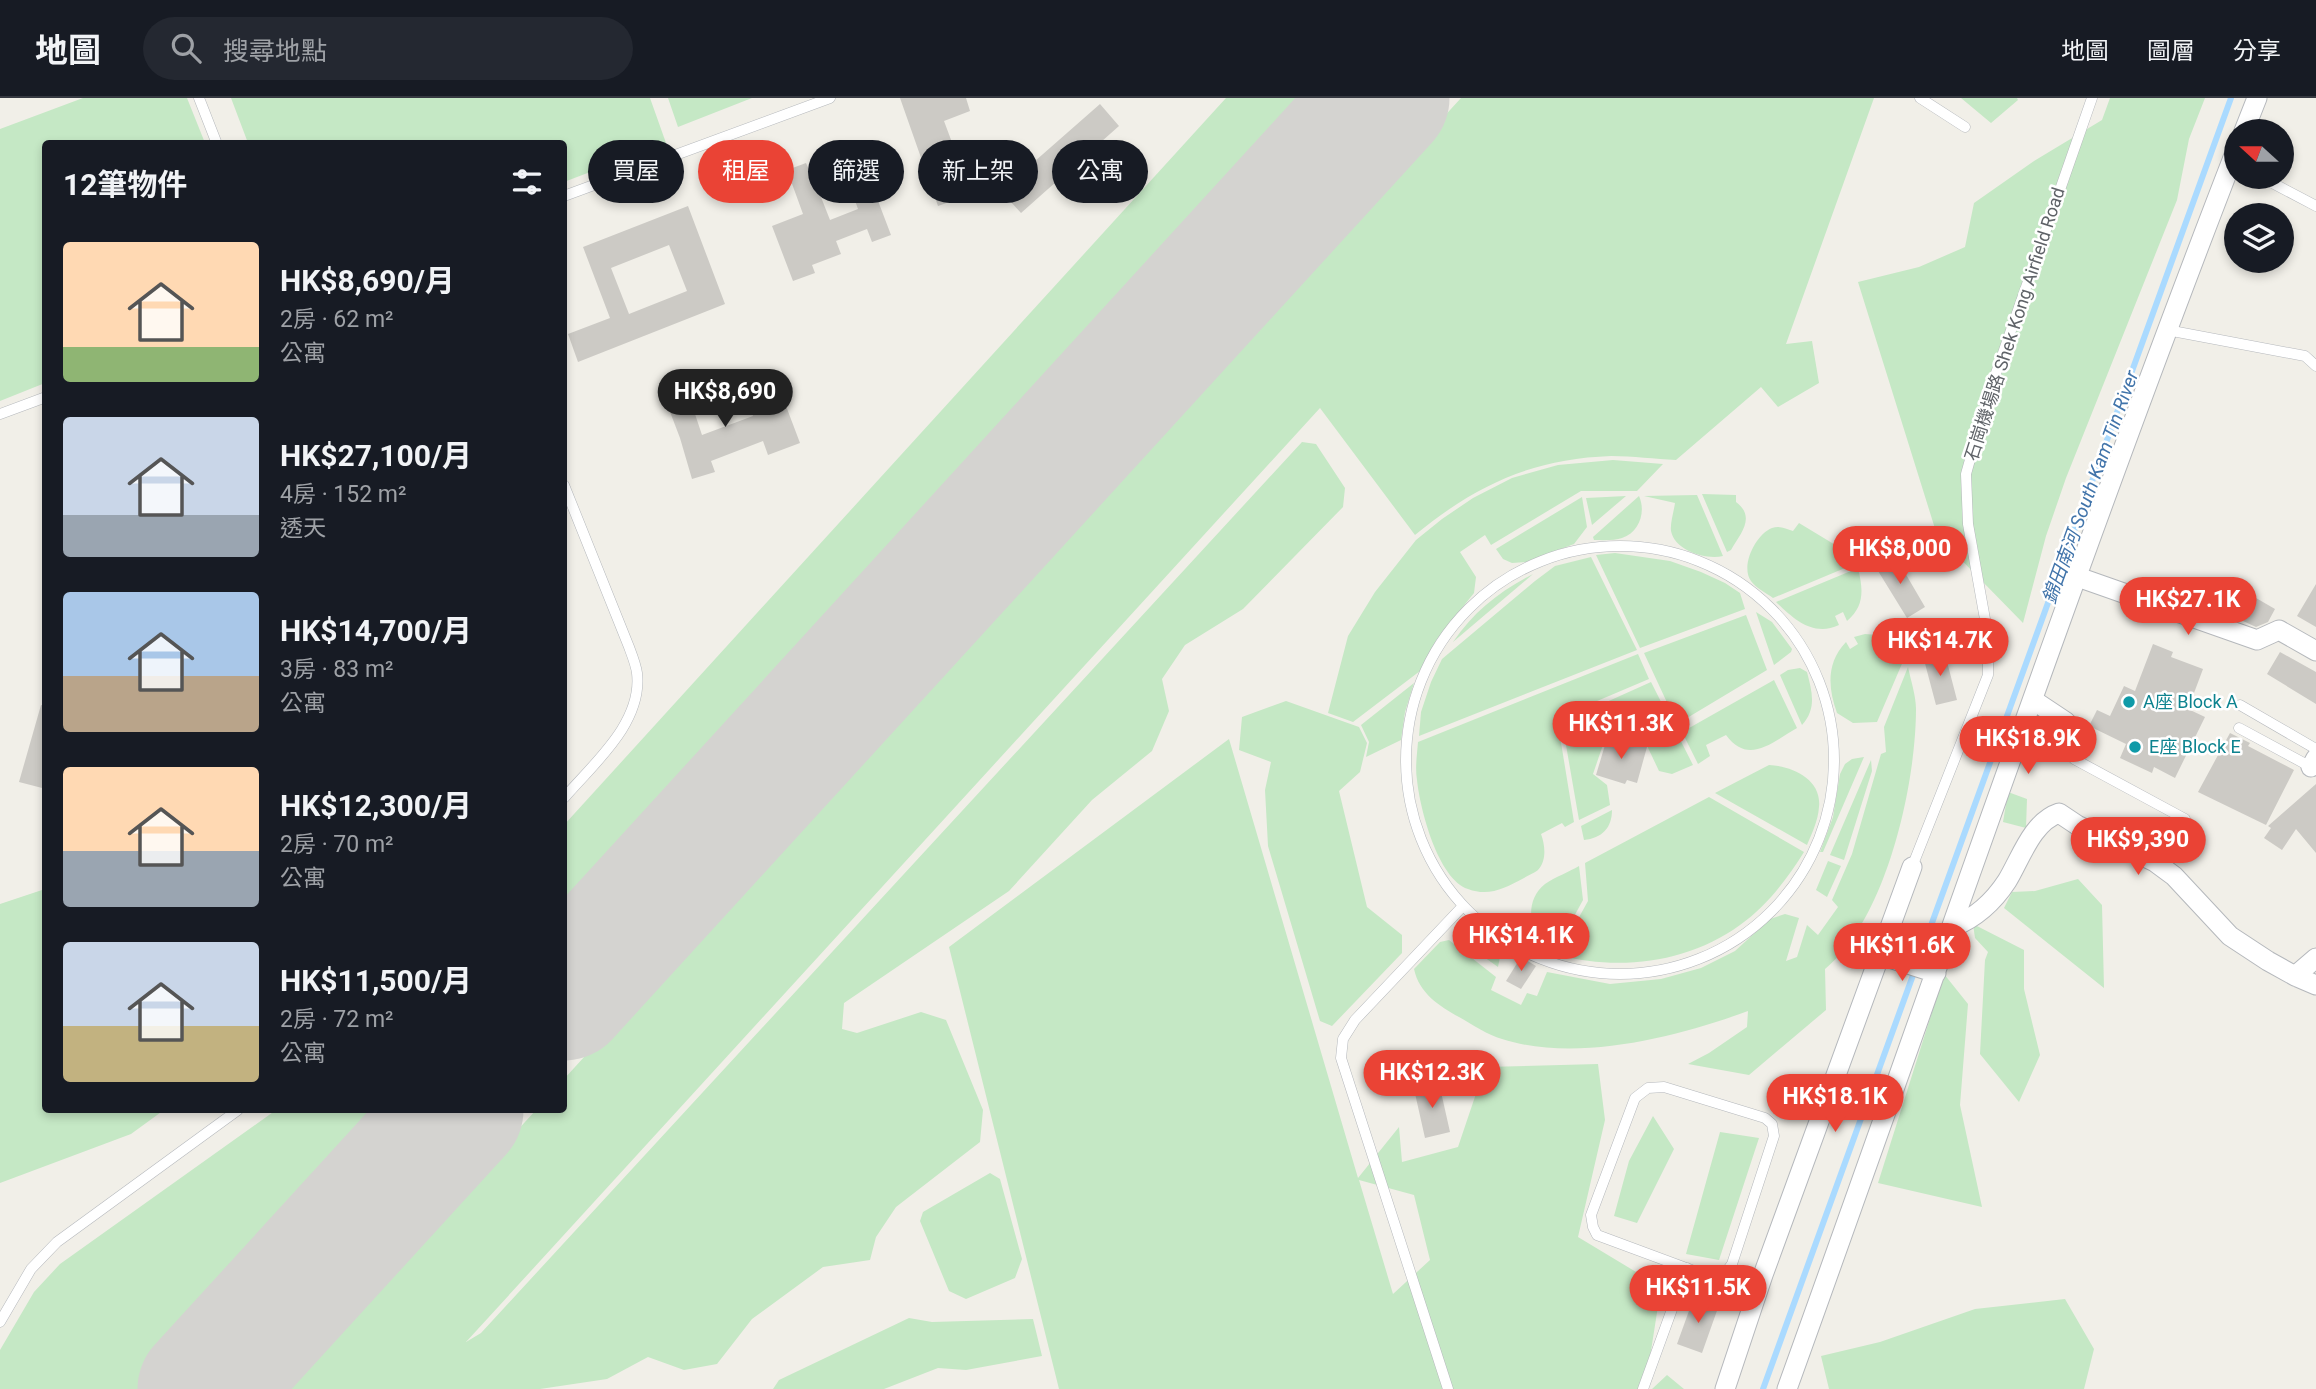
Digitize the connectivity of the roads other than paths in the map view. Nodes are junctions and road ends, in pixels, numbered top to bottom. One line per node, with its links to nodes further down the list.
1 (200, 98): 8 (lane)
2 (830, 98): 11 (lane)
3 (1920, 98): 7 (lane)
4 (2092, 98): 27 (lane, 石崗機場路 Shek Kong Airfield Road)
5 (2257, 98): 6 (street)
6 (2249, 119)
7 (1965, 127)
8 (216, 140)
9 (2224, 186): 13 (street)
10 (2284, 189): 12 (lane)
11 (567, 195)
12 (2316, 206)
13 (2166, 330): 14 (lane); 18 (street)
14 (2316, 366)
15 (42, 398): 16 (lane)
16 (0, 414)
17 (567, 492): 25 (lane)
18 (2075, 576): 19 (street); 20 (street)
19 (2316, 651)
20 (2033, 701): 22 (street); 29 (street)
21 (2240, 705): 24 (lane)
22 (2066, 722): 26 (lane)
23 (2239, 728): 24 (lane)
24 (2314, 758)
25 (567, 794)
26 (2185, 819)
27 (1912, 867): 30 (street, 石崗機場路 Shek Kong Airfield Road)
28 (1463, 906): 28 (lane); 40 (lane)
29 (1953, 927): 32 (street); 33 (street)
30 (1880, 954): 32 (street); 42 (street, 石崗機場路 Shek Kong Airfield Road)
31 (2316, 958): 33 (street)
32 (1936, 973): 43 (street)
33 (2295, 976): 34 (street)
34 (2316, 985)
35 (234, 1113): 37 (lane)
36 (1687, 1268): 36 (lane); 41 (lane)
37 (12, 1302): 38 (lane); 39 (lane)
38 (0, 1310)
39 (0, 1322)
40 (1448, 1389)
41 (1643, 1389)
42 (1725, 1389)
43 (1787, 1389)

